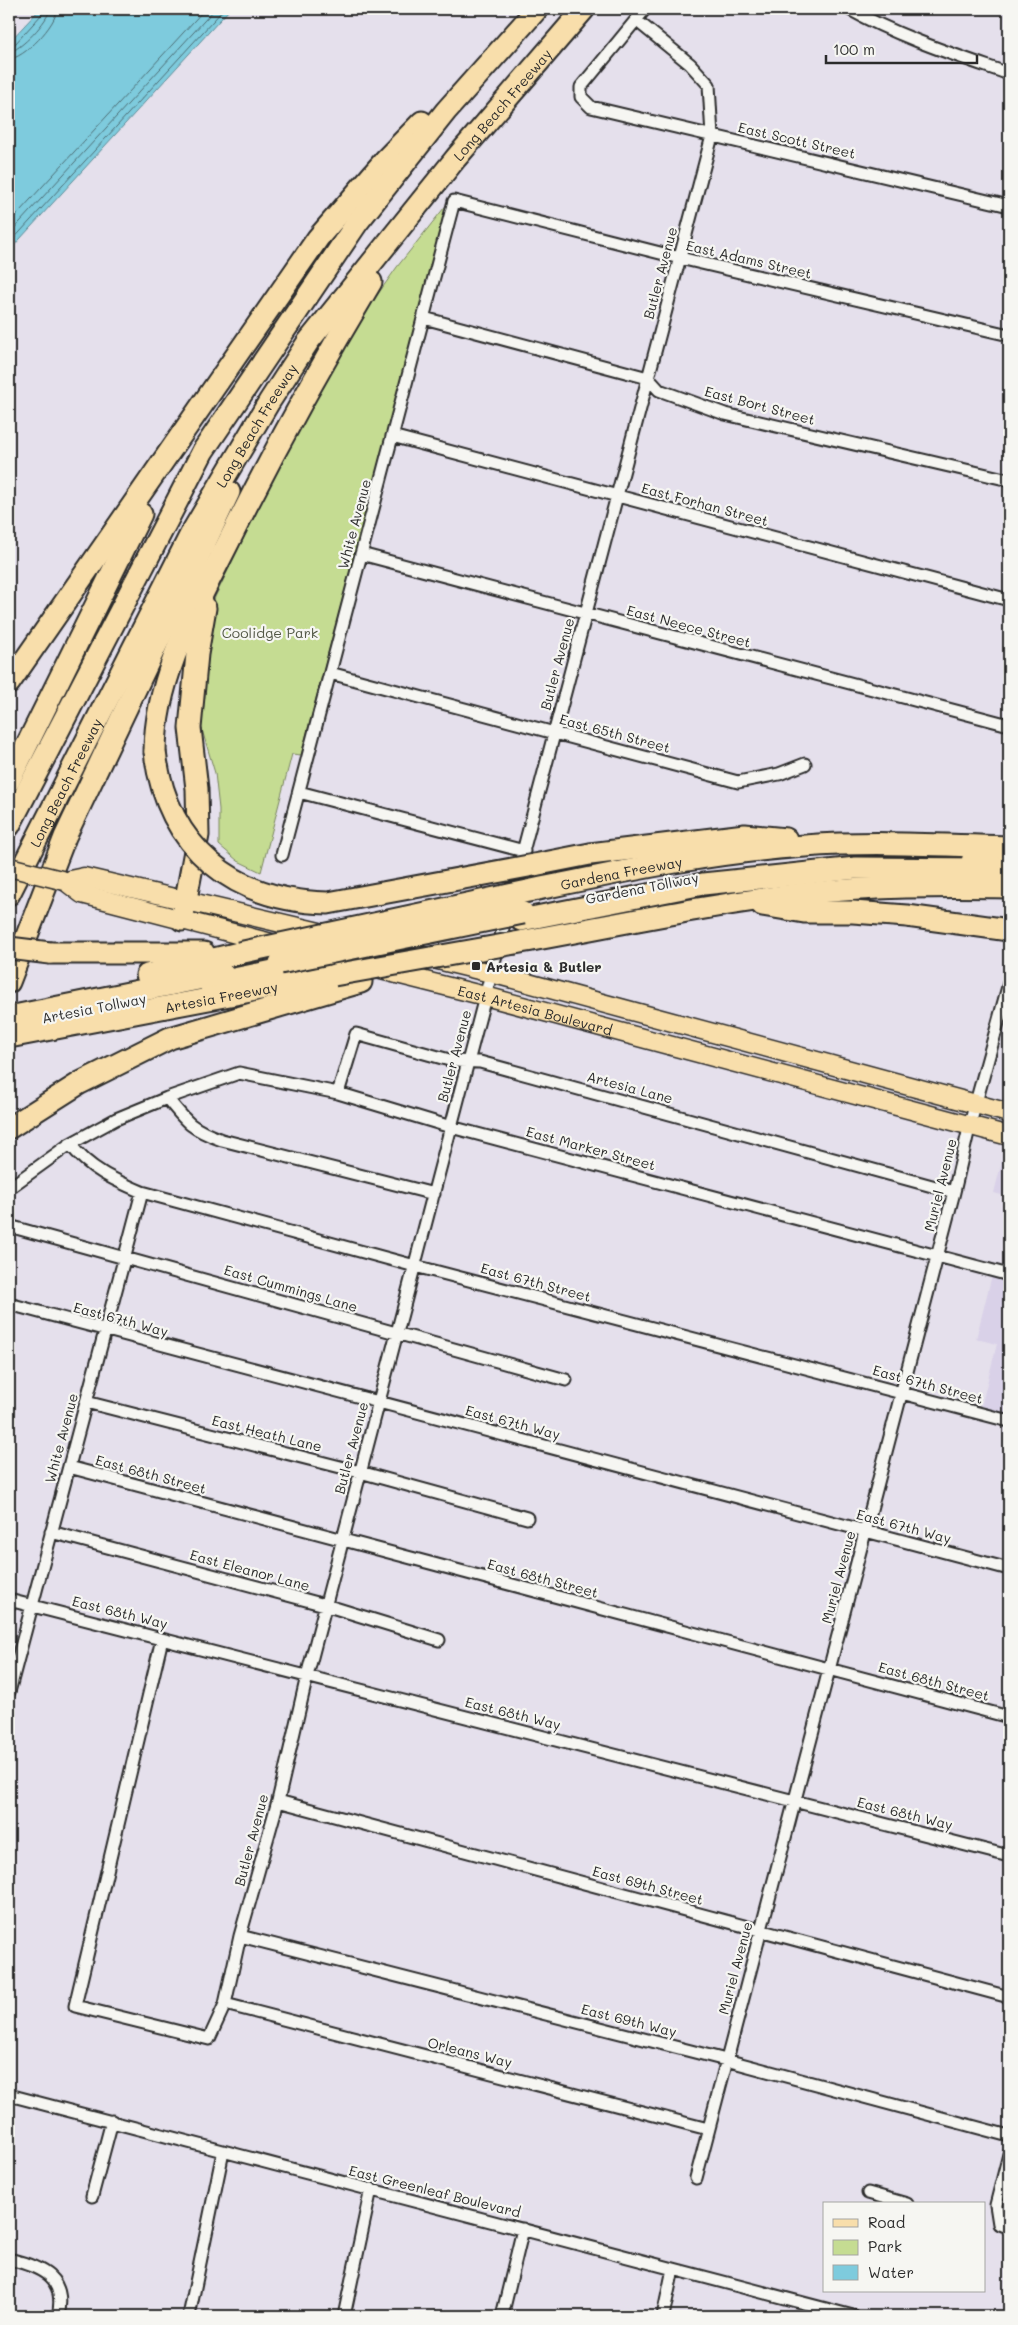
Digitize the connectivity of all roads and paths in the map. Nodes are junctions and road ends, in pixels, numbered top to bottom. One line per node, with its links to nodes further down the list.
1 (537, 9): 16 (highway); 29 (highway, Long Beach Freeway)
2 (584, 9): 8 (highway, Long Beach Freeway)
3 (645, 9): 5 (street)
4 (849, 9): 6 (street)
5 (636, 20): 7 (street, Butler Avenue); 7 (street, East Scott Street)
6 (1009, 74)
7 (712, 136): 10 (street, East Scott Street); 11 (street, Butler Avenue)
8 (456, 158): 15 (highway, Long Beach Freeway); 20 (highway)
9 (454, 201): 11 (street, East Adams Street); 12 (street, White Avenue)
10 (1009, 206)
11 (680, 258): 13 (street, East Adams Street); 14 (street, Butler Avenue)
12 (424, 318): 14 (street, East Bort Street); 17 (street, White Avenue)
13 (1009, 335)
14 (648, 378): 18 (street, East Bort Street); 19 (street, Butler Avenue)
15 (269, 402): 42 (highway, Long Beach Freeway); 53 (highway)
16 (192, 422): 25 (highway); 30 (highway)
17 (392, 436): 19 (street, East Forhan Street); 21 (street, White Avenue)
18 (1009, 480)
19 (617, 496): 22 (street, East Forhan Street); 23 (street, Butler Avenue)
20 (225, 549): 37 (highway, bridge); 43 (highway)
21 (361, 554): 23 (street, East Neece Street); 24 (street, White Avenue)
22 (1009, 600)
23 (586, 615): 26 (street, East Neece Street); 27 (street, Butler Avenue)
24 (330, 673): 27 (street, East 65th Street); 31 (street, White Avenue)
25 (9, 683)
26 (1009, 725)
27 (555, 733): 28 (street, East 65th Street); 37 (street, Butler Avenue)
28 (805, 764)
29 (33, 778): 32 (highway); 33 (highway, Long Beach Freeway)
30 (9, 781)
31 (299, 792): 36 (street, White Avenue); 37 (street)
32 (9, 814)
33 (9, 826)
34 (805, 846): 35 (highway, Gardena Freeway); 37 (highway); 49 (highway, Gardena Freeway, bridge)
35 (1009, 847)
36 (282, 855)
37 (529, 858): 52 (street, Butler Avenue)
38 (1009, 864): 45 (highway, Gardena Tollway)
39 (9, 867): 40 (main road, East Artesia Boulevard, bridge)
40 (65, 881): 43 (main road, East Artesia Boulevard); 46 (main road, East Artesia Boulevard)
41 (1009, 887): 44 (highway); 45 (highway, Gardena Tollway)
42 (9, 894)
43 (186, 899): 46 (highway); 52 (main road, East Artesia Boulevard)
44 (740, 902): 47 (highway); 50 (highway, bridge)
45 (522, 917): 51 (highway, Gardena Tollway, bridge)
46 (182, 920): 55 (main road, East Artesia Boulevard)
47 (1009, 930)
48 (9, 948): 49 (highway, bridge)
49 (239, 953): 58 (highway, Artesia Freeway)
50 (434, 958): 58 (highway, Artesia Freeway, bridge); 66 (highway, bridge)
51 (288, 964): 58 (highway, Artesia Tollway)
52 (491, 973): 55 (street, Butler Avenue); 62 (main road, East Artesia Boulevard)
53 (9, 982)
54 (1009, 984): 62 (street, Muriel Avenue)
55 (485, 996): 59 (street, Butler Avenue); 64 (main road, East Artesia Boulevard)
56 (9, 1006): 58 (highway, Artesia Freeway)
57 (9, 1017): 58 (highway, Artesia Tollway)
58 (24, 1021)
59 (469, 1060): 60 (street, Artesia Lane); 65 (street, Butler Avenue); 71 (street, Artesia Lane)
60 (338, 1093): 61 (street, East Marker Street); 65 (street, East Marker Street)
61 (167, 1098): 68 (street, East Marker Street); 72 (street)
62 (976, 1105): 63 (main road, East Artesia Boulevard); 64 (street, Muriel Avenue)
63 (1009, 1113)
64 (970, 1124): 67 (main road, East Artesia Boulevard); 71 (street, Muriel Avenue)
65 (451, 1127): 72 (street, Butler Avenue); 74 (street, East Marker Street)
66 (9, 1128)
67 (1009, 1136)
68 (70, 1144): 69 (street, East Marker Street); 70 (street, East 67th Street)
69 (9, 1188)
70 (142, 1192): 75 (street, White Avenue); 76 (street, East 67th Street)
71 (954, 1192): 74 (street, Muriel Avenue)
72 (434, 1194): 76 (street, Butler Avenue)
73 (9, 1226): 75 (street, East Cummings Lane)
74 (938, 1255): 77 (street, East Marker Street); 82 (street, Muriel Avenue)
75 (125, 1257): 79 (street, White Avenue); 80 (street, East Cummings Lane)
76 (415, 1266): 80 (street, Butler Avenue); 82 (street, East 67th Street)
77 (1009, 1275)
78 (9, 1304): 79 (street, East 67th Way)
79 (105, 1330): 83 (street, White Avenue); 84 (street, East 67th Way)
80 (397, 1334): 81 (street, East Cummings Lane); 84 (street, Butler Avenue)
81 (566, 1380)
82 (902, 1393): 85 (street, East 67th Street); 89 (street, Muriel Avenue)
83 (86, 1402): 86 (street, White Avenue); 87 (street, East Heath Lane)
84 (379, 1402): 87 (street, Butler Avenue); 89 (street, East 67th Way)
85 (1009, 1421)
86 (69, 1467): 90 (street, White Avenue); 91 (street, East 68th Street)
87 (360, 1472): 88 (street, East Heath Lane); 91 (street, Butler Avenue)
88 (527, 1518)
89 (866, 1531): 92 (street, East 67th Way); 98 (street, Muriel Avenue)
90 (51, 1532): 94 (street, White Avenue); 95 (street, East Eleanor Lane)
91 (342, 1540): 95 (street, Butler Avenue); 98 (street, East 68th Street)
92 (1009, 1569)
93 (9, 1600): 94 (street, East 68th Way)
94 (32, 1605): 96 (street, East 68th Way); 100 (street, White Avenue)
95 (325, 1605): 97 (street, East Eleanor Lane); 99 (street, Butler Avenue)
96 (162, 1639): 99 (street, East 68th Way); 108 (street, Butler Avenue)
97 (439, 1640)
98 (829, 1669): 101 (street, East 68th Street); 103 (street, Muriel Avenue)
99 (307, 1676): 102 (street, Butler Avenue); 103 (street, East 68th Way)
100 (9, 1692)
101 (1009, 1717)
102 (278, 1801): 105 (street, East 69th Street); 106 (street, Butler Avenue)
103 (795, 1801): 104 (street, East 68th Way); 105 (street, Muriel Avenue)
104 (1009, 1856)
105 (761, 1930): 107 (street, East 69th Street); 109 (street, Muriel Avenue)
106 (240, 1936): 108 (street, Butler Avenue); 109 (street, East 69th Way)
107 (1009, 1997)
108 (225, 2004): 112 (street, Orleans Way)
109 (726, 2060): 112 (street, Muriel Avenue); 113 (street, East 69th Way)
110 (9, 2095): 111 (street, East Greenleaf Boulevard)
111 (112, 2122): 114 (street, East Greenleaf Boulevard); 119 (street)
112 (708, 2129): 116 (street, Muriel Avenue)
113 (1009, 2136)
114 (223, 2152): 117 (street, East Greenleaf Boulevard); 128 (street)
115 (1009, 2154): 121 (street)
116 (696, 2178)
117 (371, 2190): 123 (street, East Greenleaf Boulevard); 129 (street)
118 (868, 2193): 120 (street)
119 (92, 2196)
120 (900, 2202)
121 (990, 2207): 122 (street)
122 (1009, 2228)
123 (523, 2229): 125 (street, East Greenleaf Boulevard); 130 (street)
124 (9, 2259): 127 (street)
125 (673, 2269): 126 (street, East Greenleaf Boulevard); 131 (street)
126 (812, 2311): 132 (street, East Greenleaf Boulevard)
127 (58, 2316)
128 (189, 2316)
129 (344, 2316)
130 (502, 2316)
131 (664, 2316)
132 (853, 2316)

